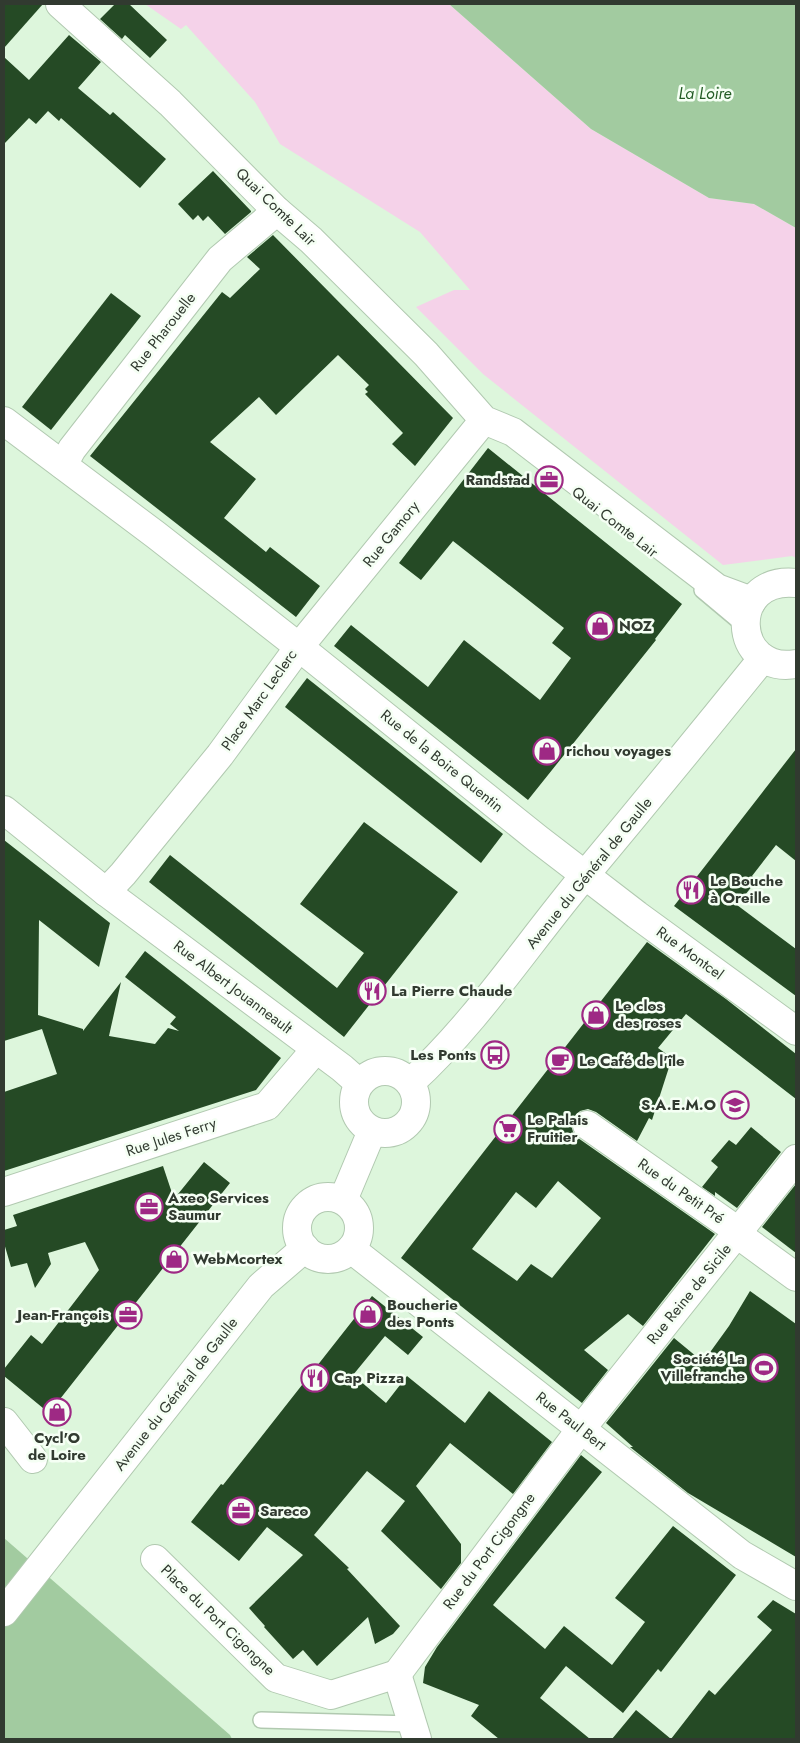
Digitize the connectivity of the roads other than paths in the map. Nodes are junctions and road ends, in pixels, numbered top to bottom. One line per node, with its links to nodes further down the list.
1 (60, 4): 2 (street, Quai Comte Lair)
2 (277, 211): 3 (street, Quai Comte Lair); 5 (street, Rue Pharouelle)
3 (484, 420): 7 (street, Quai Comte Lair); 8 (street, Rue Gamory)
4 (4, 421): 5 (street, Place Marc Leclerc)
5 (63, 465): 8 (street, Place Marc Leclerc)
6 (796, 584): 7 (street)
7 (748, 614): 9 (street)
8 (299, 647): 12 (street, Rue de la Boire Quentin); 13 (street, Place Marc Leclerc)
9 (763, 658): 10 (street); 12 (street, Avenue du Général de Gaulle)
10 (796, 664)
11 (4, 810): 13 (street)
12 (585, 875): 14 (street, Rue Montcel); 17 (street, Avenue du Général de Gaulle)
13 (106, 892): 15 (street, Rue Albert Jouanneault)
14 (796, 1031)
15 (316, 1049): 16 (street, Rue Albert Jouanneault); 21 (street, Rue Jules Ferry)
16 (360, 1083): 17 (street); 19 (street)
17 (410, 1083): 19 (street)
18 (587, 1125): 23 (street, Rue du Petit Pré)
19 (372, 1131): 22 (street)
20 (796, 1160): 23 (street, Rue Reine de Sicile)
21 (4, 1192)
22 (343, 1200): 24 (street); 25 (street)
23 (738, 1233): 26 (street, Rue du Petit Pré); 28 (street, Rue Reine de Sicile)
24 (305, 1248): 25 (street); 32 (street, Avenue du Général de Gaulle)
25 (351, 1249): 28 (street, Rue Paul Bert)
26 (796, 1277)
27 (4, 1422): 29 (street)
28 (581, 1429): 31 (street, Rue Paul Bert); 33 (street, Rue du Port Cigongne)
29 (34, 1459)
30 (155, 1559): 33 (street, Place du Port Cigongne)
31 (796, 1586)
32 (4, 1612)
33 (397, 1674): 35 (street)
34 (261, 1720): 35 (lane)
35 (414, 1732)

